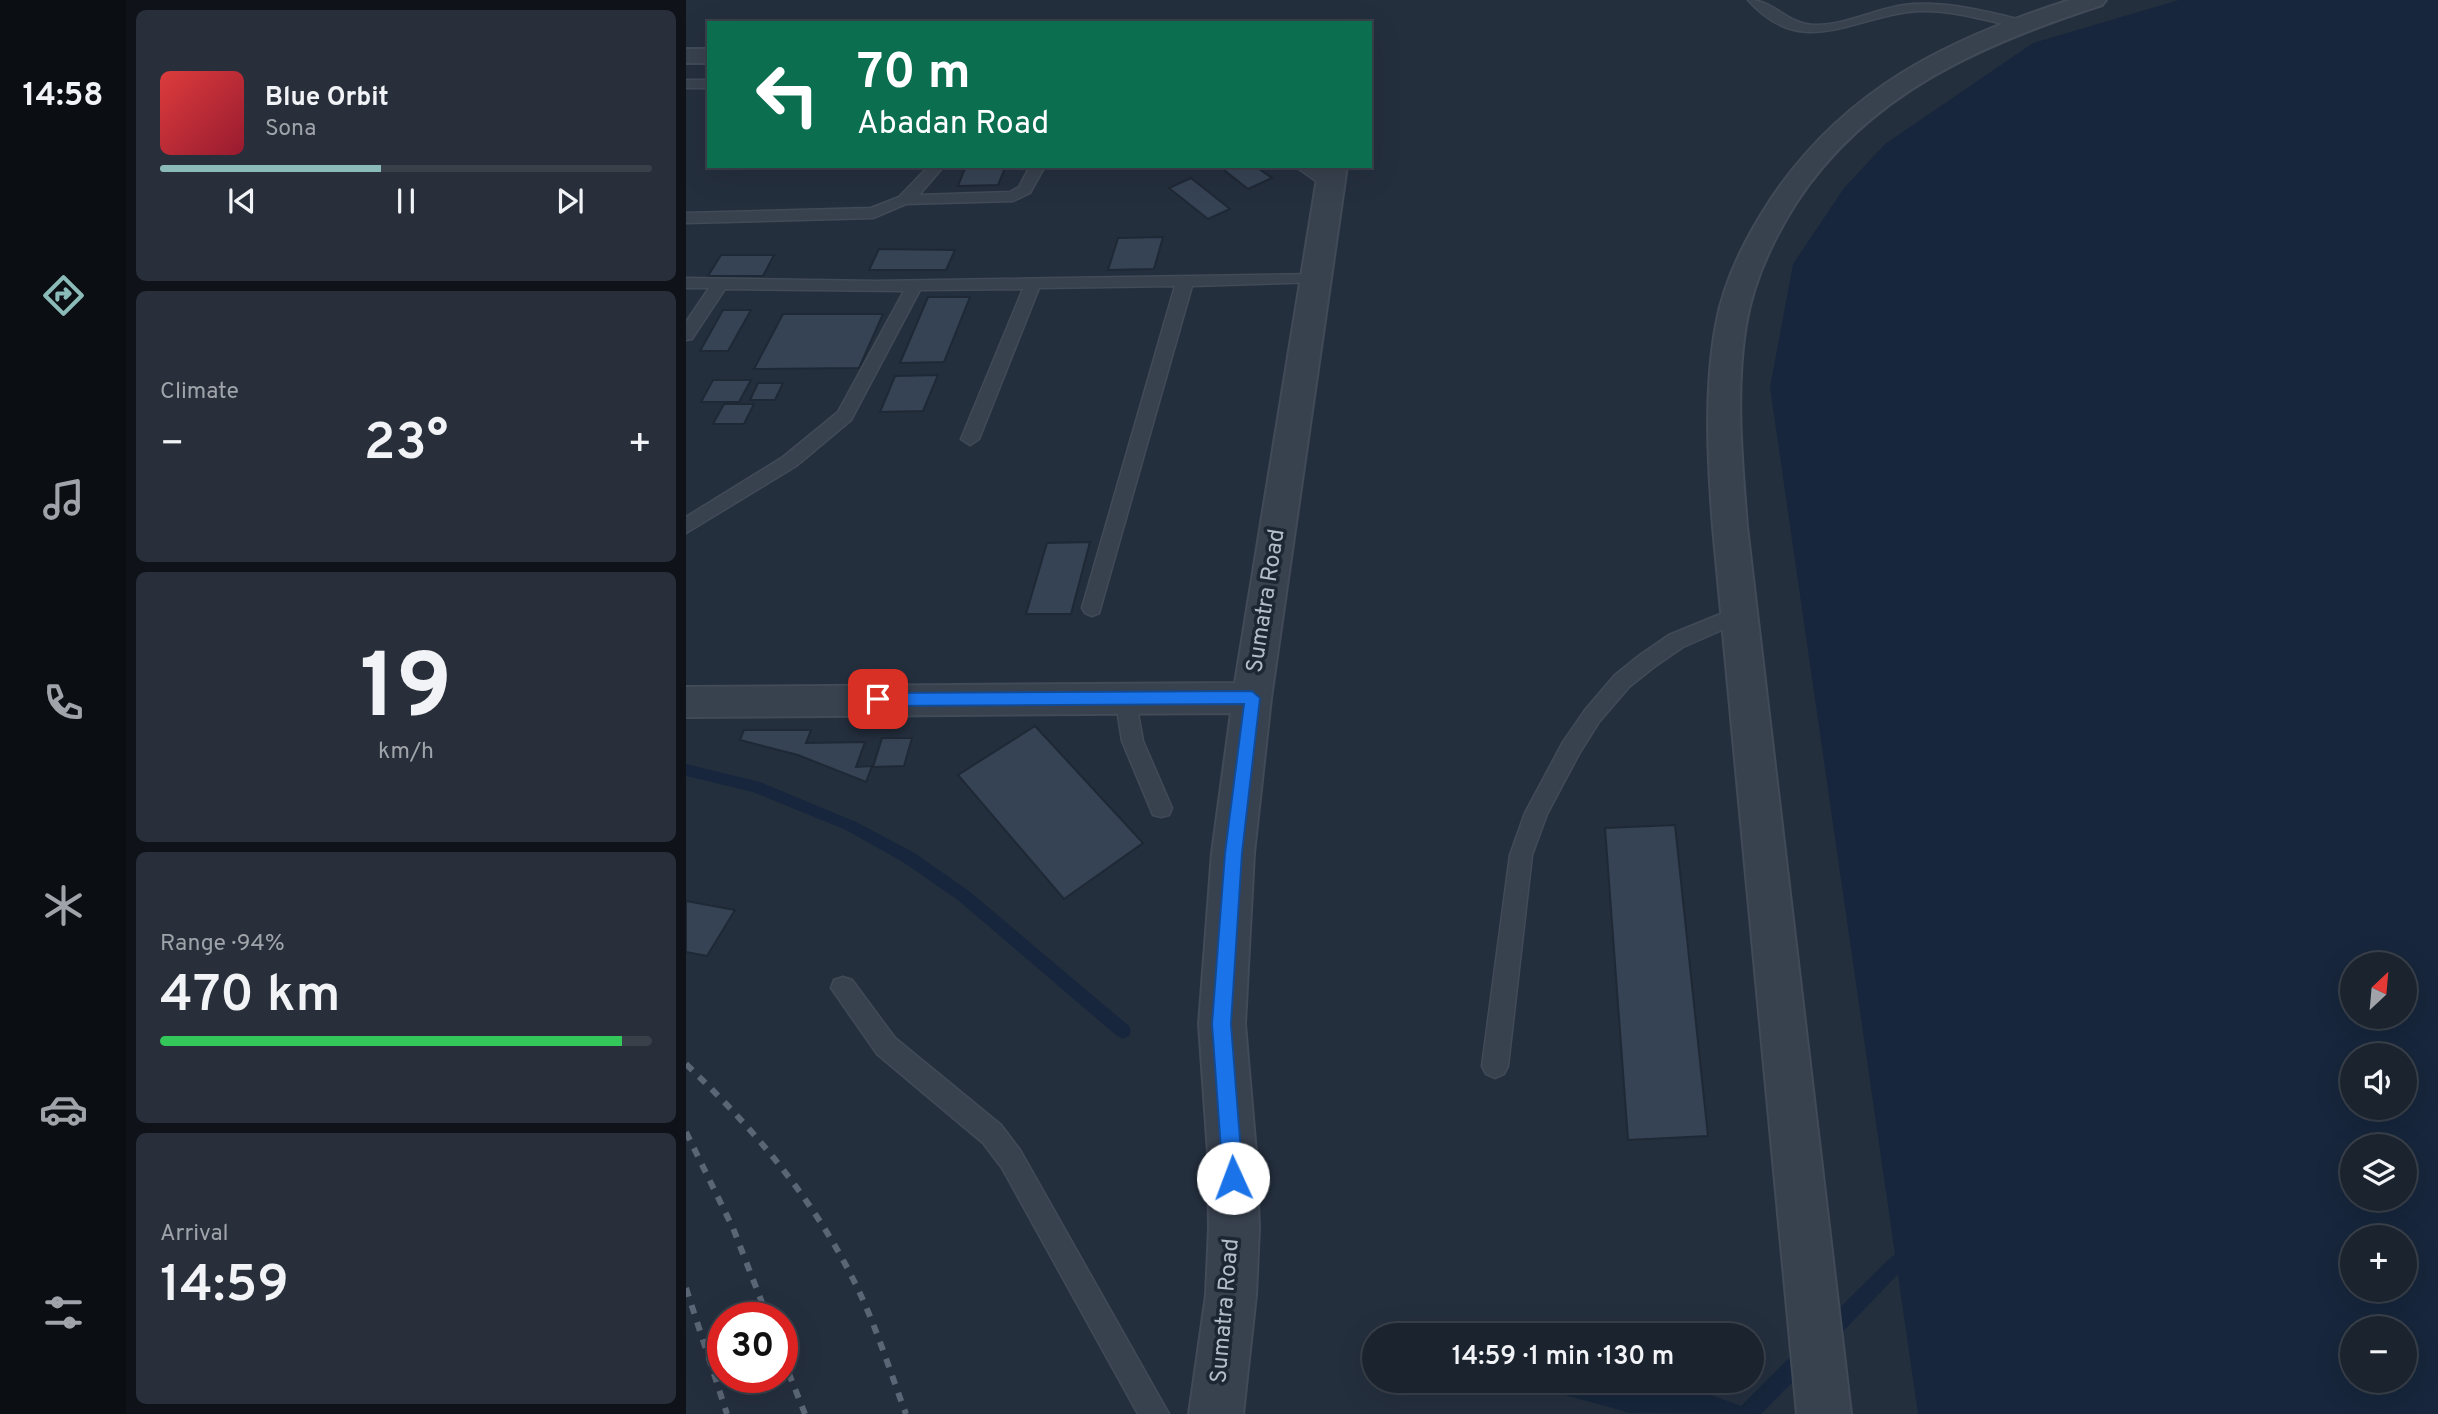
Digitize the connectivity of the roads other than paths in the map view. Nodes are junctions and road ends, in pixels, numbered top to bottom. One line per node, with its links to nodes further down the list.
1 (1754, 0): 3 (lane)
2 (2094, 0): 3 (street)
3 (2021, 24): 23 (street)
4 (686, 56): 5 (street)
5 (707, 56)
6 (686, 84): 7 (lane)
7 (707, 84)
8 (935, 168): 11 (lane)
9 (1037, 168): 11 (lane)
10 (1322, 173): 13 (street, Sumatra Road)
11 (904, 200): 12 (lane)
12 (686, 218)
13 (1317, 279): 14 (lane); 25 (street, Sumatra Road)
14 (1185, 281): 16 (lane); 22 (lane)
15 (686, 283): 17 (lane)
16 (1033, 283): 18 (lane); 20 (lane)
17 (720, 284): 18 (lane); 19 (lane)
18 (915, 285): 21 (lane)
19 (686, 335)
20 (970, 439)
21 (686, 526)
22 (1092, 608)
23 (1740, 614): 29 (lane); 32 (street)
24 (1125, 697): 25 (street); 26 (street); 27 (lane)
25 (1252, 698): 31 (street, Sumatra Road)
26 (686, 702)
27 (1161, 808)
28 (843, 988): 30 (lane)
29 (1495, 1066)
30 (1154, 1414)
31 (1216, 1414)
32 (1824, 1414)

